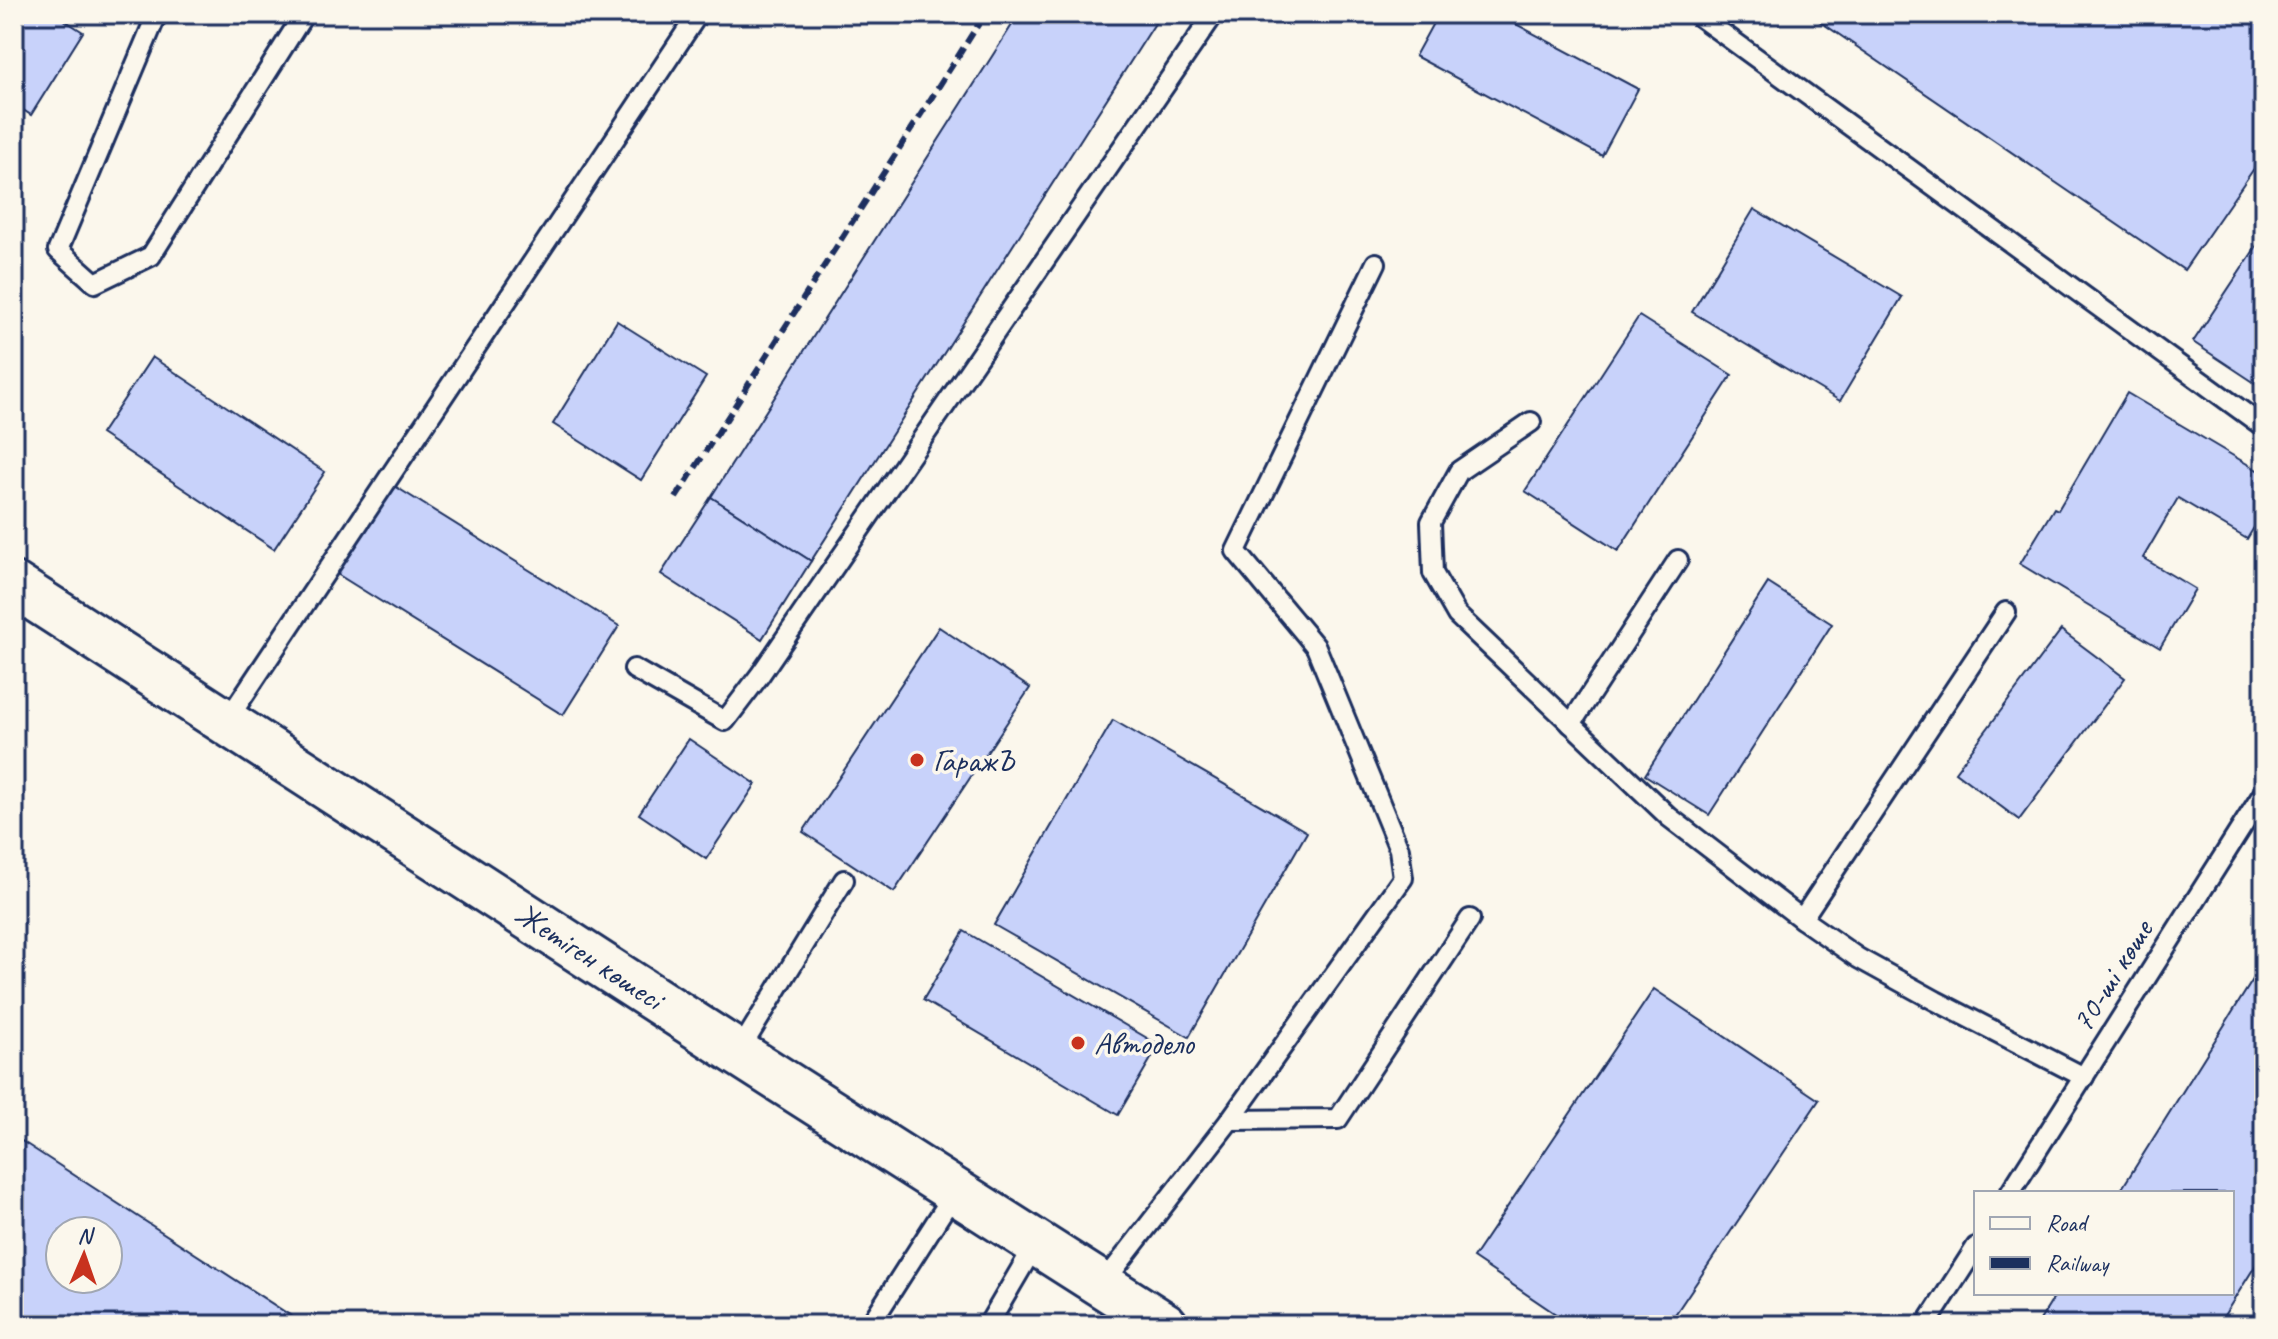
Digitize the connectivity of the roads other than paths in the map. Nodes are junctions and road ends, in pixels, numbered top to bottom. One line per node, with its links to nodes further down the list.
1 (157, 14): 2 (lane)
2 (304, 14)
3 (698, 14): 13 (lane)
4 (1214, 14): 12 (lane)
5 (1696, 14): 8 (lane)
6 (1376, 263): 21 (lane)
7 (1531, 422): 14 (lane)
8 (2264, 427)
9 (1678, 560): 14 (lane)
10 (14, 585): 13 (street, Жетіген көшесі)
11 (2006, 612): 18 (lane)
12 (634, 669)
13 (226, 722): 19 (street, Жетіген көшесі)
14 (1571, 724): 18 (lane)
15 (2264, 792): 20 (lane, 70-ші көше)
16 (844, 880): 19 (lane)
17 (1470, 919): 21 (lane)
18 (1802, 919): 20 (lane)
19 (738, 1053): 23 (street, Жетіген көшесі)
20 (2084, 1077): 22 (lane, 70-ші көше)
21 (1230, 1120): 26 (lane)
22 (2011, 1191)
23 (955, 1192): 24 (street, Жетіген көшесі); 27 (lane)
24 (1036, 1243): 26 (street, Жетіген көшесі); 28 (lane)
25 (1974, 1250): 30 (lane)
26 (1102, 1285): 29 (street, Жетіген көшесі)
27 (870, 1325)
28 (988, 1325)
29 (1165, 1325)
30 (1926, 1325)

